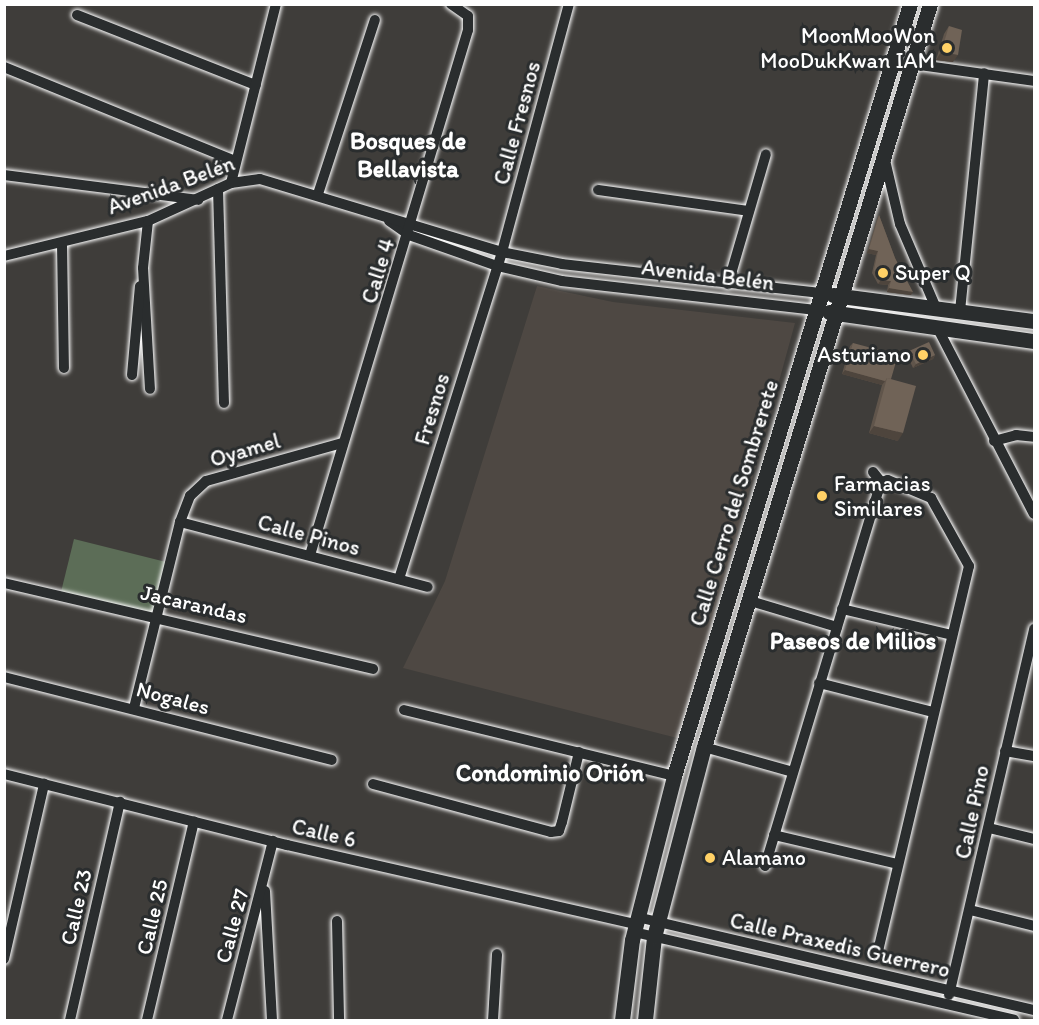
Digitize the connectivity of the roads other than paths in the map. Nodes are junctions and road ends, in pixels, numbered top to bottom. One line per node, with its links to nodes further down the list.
1 (276, 4): 12 (street)
2 (451, 4): 25 (street, Calle 4)
3 (569, 4): 28 (street, Calle Fresnos)
4 (910, 4): 33 (main road, Calle Cerro del Sombrerete)
5 (930, 4): 8 (main road, Calle Cerro del Sombrerete)
6 (77, 15): 12 (street)
7 (375, 20): 20 (street)
8 (912, 64): 10 (street); 14 (main road, Calle Cerro del Sombrerete)
9 (4, 67): 15 (street)
10 (984, 73): 11 (street); 37 (street)
11 (1035, 81)
12 (256, 85): 15 (street)
13 (766, 154): 22 (street)
14 (884, 154): 34 (main road, Calle Cerro del Sombrerete); 35 (street)
15 (236, 161): 17 (street)
16 (4, 176): 21 (street)
17 (231, 183): 18 (street, Avenida Belén); 20 (street, Avenida Belén)
18 (218, 189): 21 (street, Avenida Belén); 46 (street)
19 (598, 190): 22 (street)
20 (318, 194): 23 (street, Avenida Belén)
21 (198, 200): 24 (street, Avenida Belén)
22 (749, 211): 32 (street)
23 (386, 218): 25 (street, Avenida Belén); 26 (street, Avenida Belén)
24 (148, 221): 27 (street, Avenida Belén); 31 (street)
25 (412, 223): 26 (street, Calle 4); 28 (street, Avenida Belén)
26 (409, 234): 30 (street, Avenida Belén); 49 (street, Calle 4)
27 (63, 244): 29 (street, Avenida Belén); 43 (street)
28 (502, 252): 30 (street, Fresnos); 32 (street, Avenida Belén)
29 (4, 256)
30 (497, 266): 36 (street, Avenida Belén); 55 (street, Fresnos)
31 (143, 268): 44 (street); 45 (street)
32 (728, 284): 33 (street, Avenida Belén)
33 (822, 293): 34 (main road, Avenida Belén); 36 (main road, Calle Cerro del Sombrerete)
34 (842, 296): 35 (main road, Avenida Belén); 38 (main road, Calle Cerro del Sombrerete)
35 (936, 308): 37 (main road, Avenida Belén)
36 (817, 310): 38 (main road, Avenida Belén); 78 (main road, Calle Cerro del Sombrerete)
37 (960, 311): 40 (main road, Avenida Belén)
38 (837, 313): 41 (main road, Avenida Belén); 58 (main road, Calle Cerro del Sombrerete)
39 (1035, 315): 40 (street)
40 (1034, 321)
41 (938, 329): 42 (main road, Avenida Belén); 48 (street)
42 (1035, 341)
43 (64, 368)
44 (132, 375)
45 (150, 389)
46 (224, 404)
47 (1035, 437): 48 (street)
48 (994, 441): 52 (street)
49 (342, 443): 53 (street, Oyamel); 54 (street, Calle 4)
50 (873, 472): 51 (street)
51 (881, 482): 59 (street); 63 (street)
52 (1035, 514)
53 (180, 522): 54 (street, Calle Pinos); 60 (street, Oyamel)
54 (310, 555): 55 (street, Calle Pinos)
55 (399, 579): 57 (street, Calle Pinos)
56 (4, 583): 60 (street, Jacarandas)
57 (428, 587)
58 (747, 600): 61 (street); 71 (main road, Calle Cerro del Sombrerete)
59 (842, 609): 61 (street); 63 (street)
60 (156, 615): 64 (street, Jacarandas); 68 (street, Oyamel)
61 (837, 627): 67 (street)
62 (1035, 629): 65 (street, Calle Pino)
63 (952, 635): 70 (street)
64 (373, 669)
65 (1030, 671): 72 (street, Calle Pino)
66 (4, 677): 68 (street, Nogales)
67 (819, 683): 70 (street); 76 (street)
68 (134, 708): 75 (street, Nogales)
69 (404, 710): 73 (street)
70 (933, 712): 87 (street)
71 (704, 747): 76 (street); 94 (main road, Calle Cerro del Sombrerete)
72 (1005, 751): 74 (street); 83 (street, Calle Pino)
73 (579, 752): 78 (street); 80 (street)
74 (1035, 756)
75 (332, 760)
76 (793, 772): 84 (street)
77 (4, 774): 79 (street, Calle 6)
78 (674, 776): 92 (main road, Calle Cerro del Sombrerete)
79 (44, 784): 81 (street, Calle 6); 97 (street)
80 (374, 784)
81 (120, 802): 82 (street, Calle 6); 101 (street, Calle 23)
82 (194, 821): 86 (street, Calle 6); 102 (street, Calle 25)
83 (989, 828): 85 (street); 90 (street, Calle Pino)
84 (774, 835): 87 (street); 88 (street)
85 (1035, 839)
86 (273, 841): 89 (street, Calle 27); 92 (street, Calle 6)
87 (897, 864): 96 (street)
88 (765, 866)
89 (265, 879): 103 (street, Calle 27); 104 (street)
90 (970, 910): 93 (street); 98 (street, Calle Pino)
91 (337, 921): 105 (street)
92 (636, 924): 94 (street, Calle Praxedis Guerrero); 107 (main road, Calle Cerro del Sombrerete)
93 (1035, 926)
94 (656, 929): 98 (street, Calle Praxedis Guerrero); 99 (street, Calle Praxedis Guerrero); 108 (main road, Calle Cerro del Sombrerete)
95 (497, 954): 106 (street)
96 (877, 954)
97 (4, 959)
98 (950, 990): 99 (street, Calle Pino); 100 (street, Calle Praxedis Guerrero)
99 (946, 1004): 109 (street, Calle Praxedis Guerrero)
100 (1035, 1010)
101 (70, 1020)
102 (147, 1020)
103 (227, 1020)
104 (272, 1020)
105 (339, 1020)
106 (493, 1020)
107 (622, 1020)
108 (645, 1020)
109 (1014, 1020)

